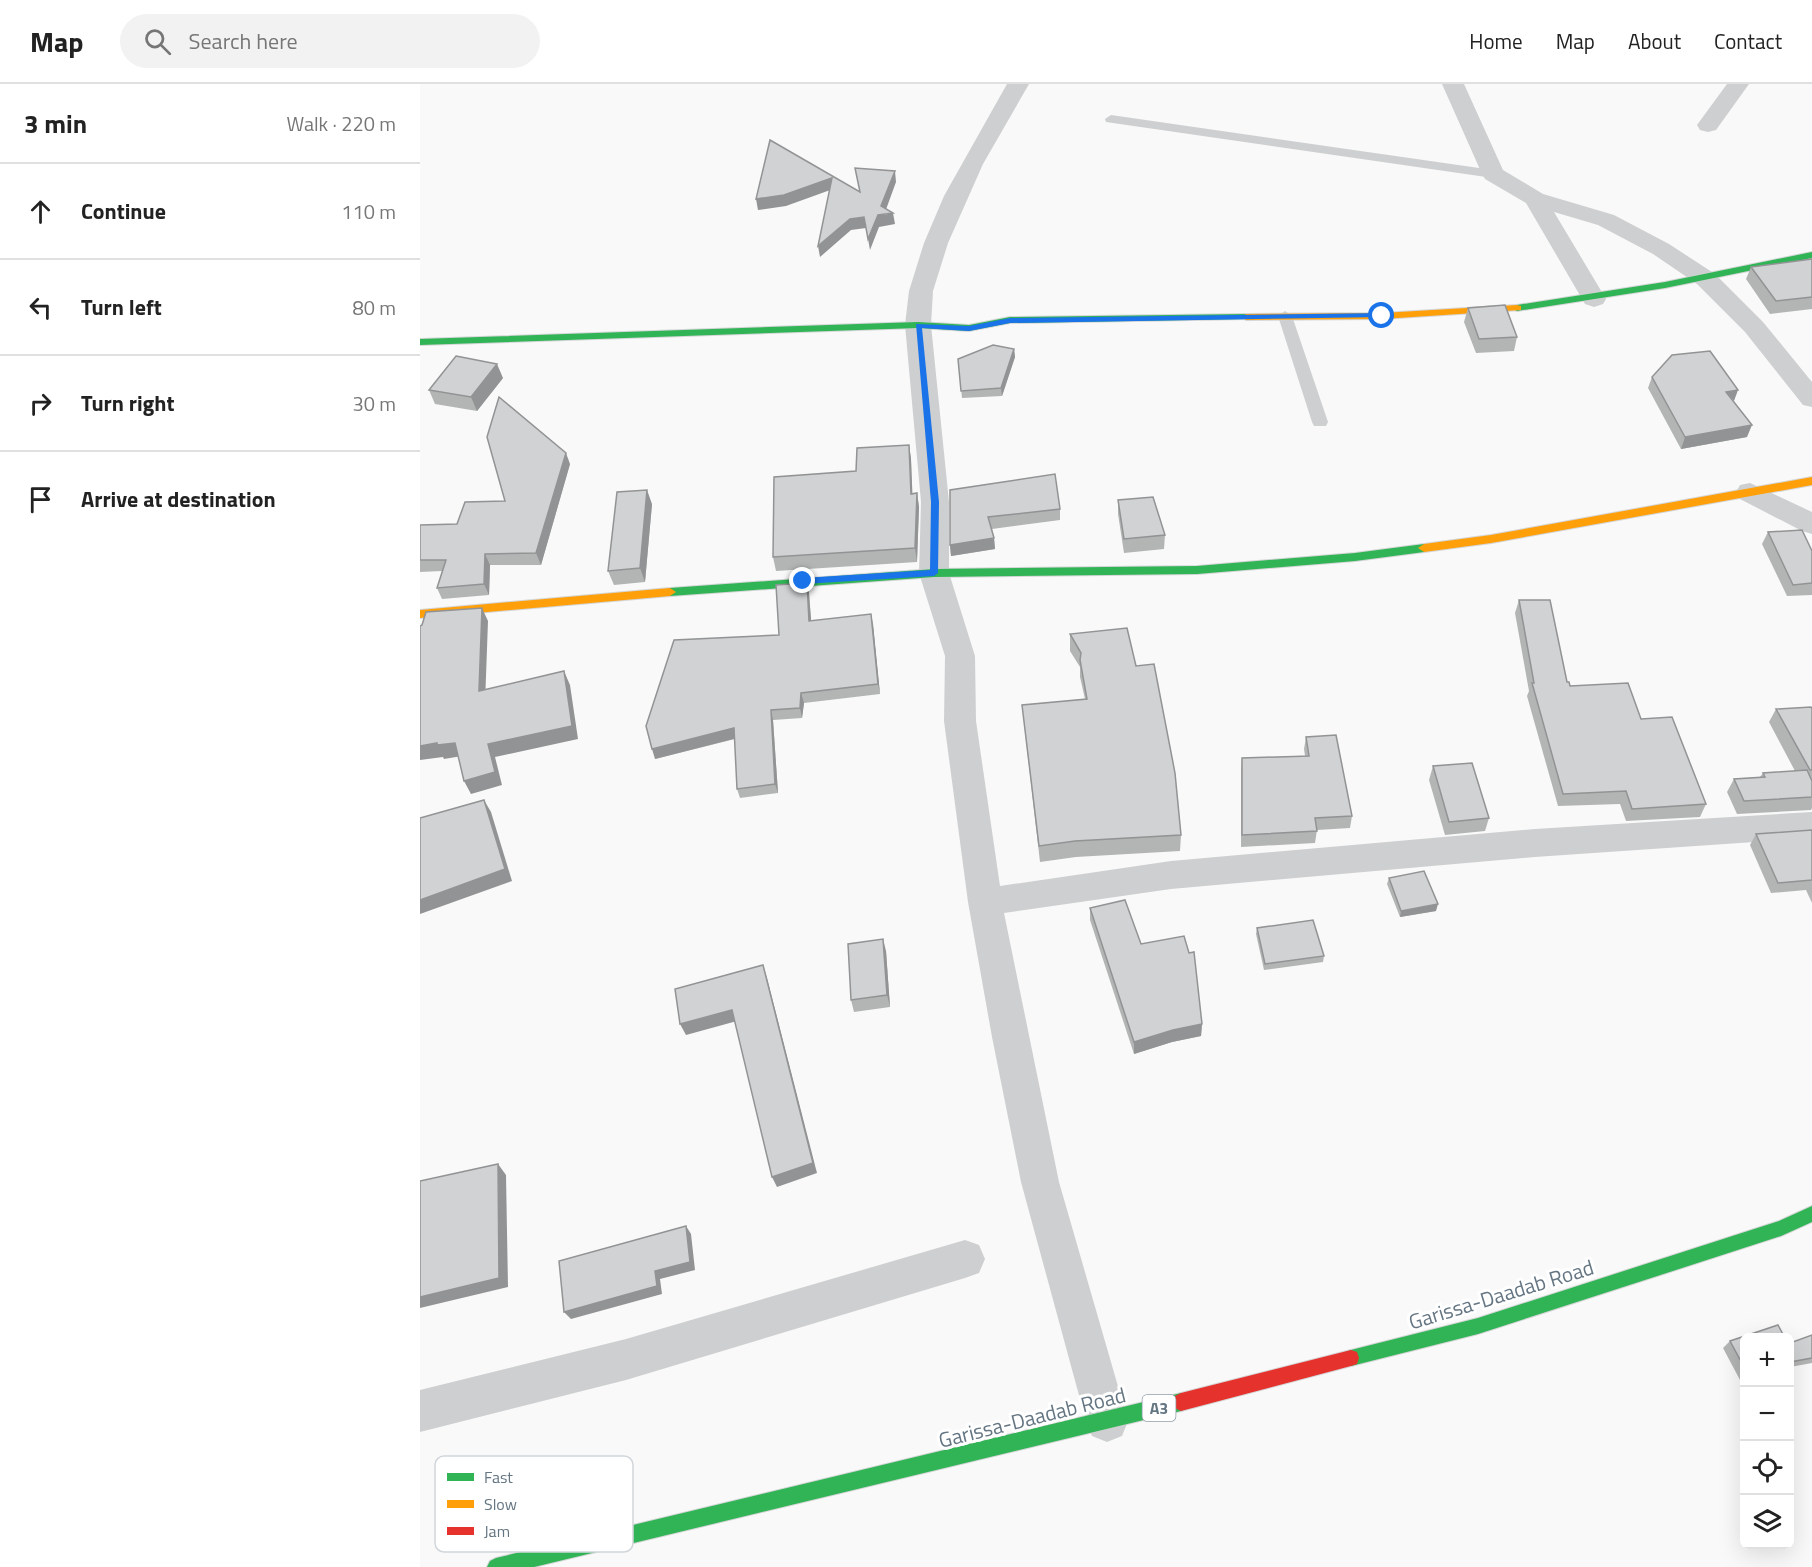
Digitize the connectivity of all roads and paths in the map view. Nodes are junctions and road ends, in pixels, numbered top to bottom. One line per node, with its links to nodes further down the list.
1 (1018, 84): 12 (street)
2 (1454, 84): 6 (street)
3 (1738, 84): 5 (street)
4 (1110, 119): 6 (lane)
5 (1708, 125)
6 (1493, 174): 7 (street)
7 (1534, 199): 9 (street); 10 (street)
8 (1812, 255): 9 (main road)
9 (1706, 279): 10 (main road); 14 (street)
10 (1593, 299): 11 (main road)
11 (1285, 316): 12 (main road); 15 (lane)
12 (918, 325): 13 (main road); 19 (street)
13 (420, 342)
14 (1812, 399)
15 (1320, 422)
16 (1812, 481): 17 (main road)
17 (1750, 492): 18 (street); 19 (main road)
18 (1812, 524)
19 (934, 573): 20 (main road); 22 (street)
20 (420, 614)
21 (1812, 825): 22 (street)
22 (984, 902): 26 (street)
23 (1812, 1214): 26 (main road, Garissa-Daadab Road / A3)
24 (964, 1259): 25 (street)
25 (420, 1411)
26 (1107, 1421): 27 (main road, Garissa-Daadab Road / A3)
27 (633, 1542)
28 (596, 1552): 29 (main road, Garissa-Daadab Road / A3)
29 (576, 1557): 30 (main road, Garissa-Daadab Road / A3)
30 (496, 1567)

